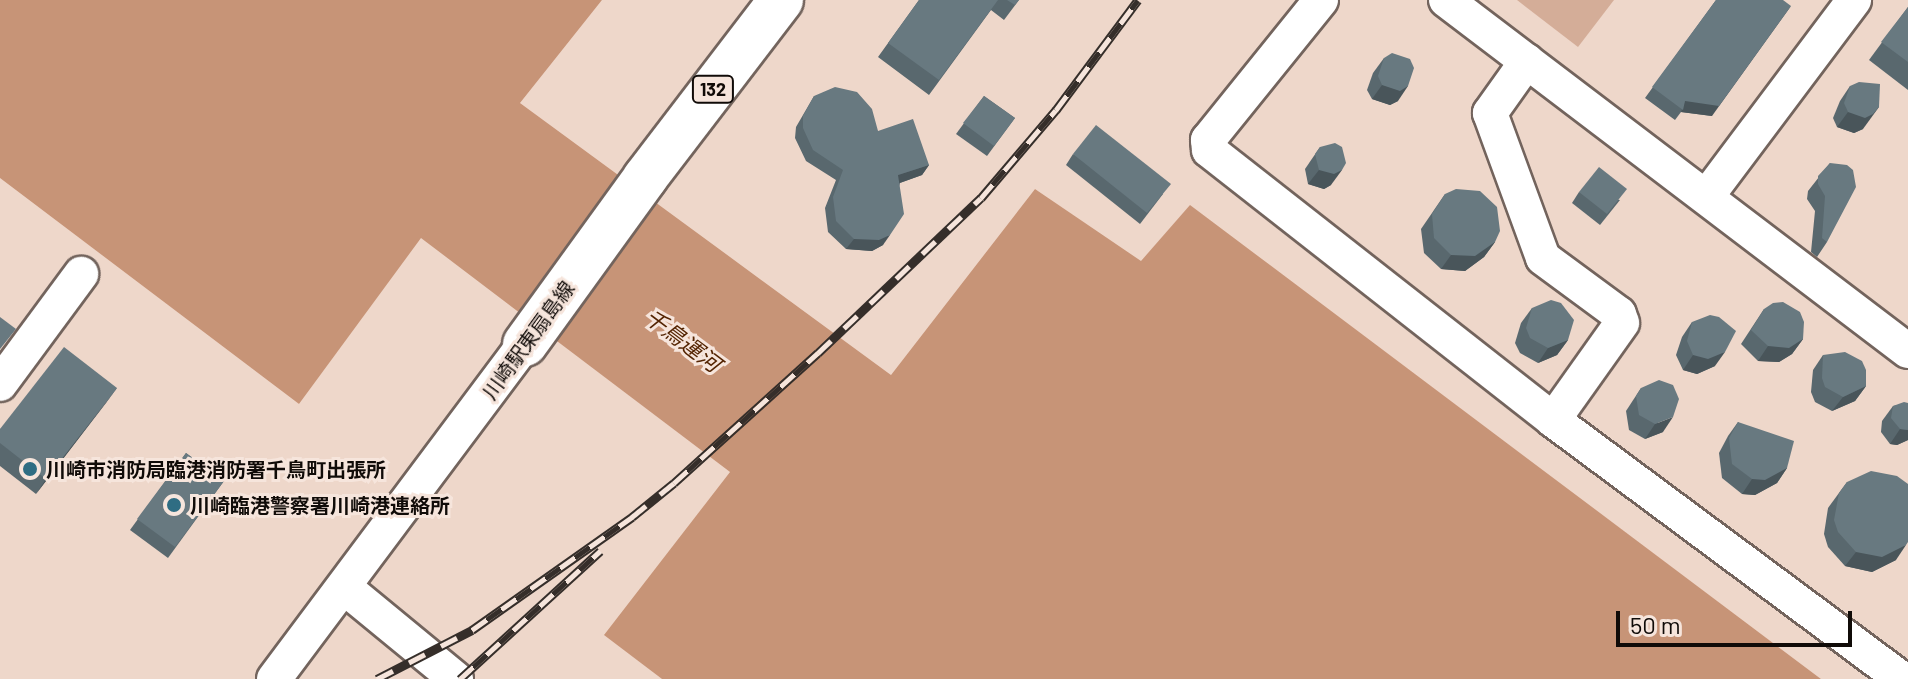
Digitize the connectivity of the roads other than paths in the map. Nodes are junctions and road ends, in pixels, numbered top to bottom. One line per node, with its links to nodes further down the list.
1 (781, 0): 8 (highway, 川崎駅東扇島線 / 132)
2 (1321, 0): 11 (street)
3 (1446, 0): 5 (street)
4 (1851, 1): 6 (street)
5 (1527, 61): 6 (street); 11 (street)
6 (1707, 196): 9 (street)
7 (81, 274): 10 (street)
8 (525, 344): 12 (street, 川崎駅東扇島線 / 132)
9 (1908, 351)
10 (0, 384)
11 (1553, 420): 15 (street)
12 (344, 587): 13 (street, 川崎駅東扇島線 / 132); 14 (street)
13 (274, 679)
14 (456, 679)
15 (1902, 679)

